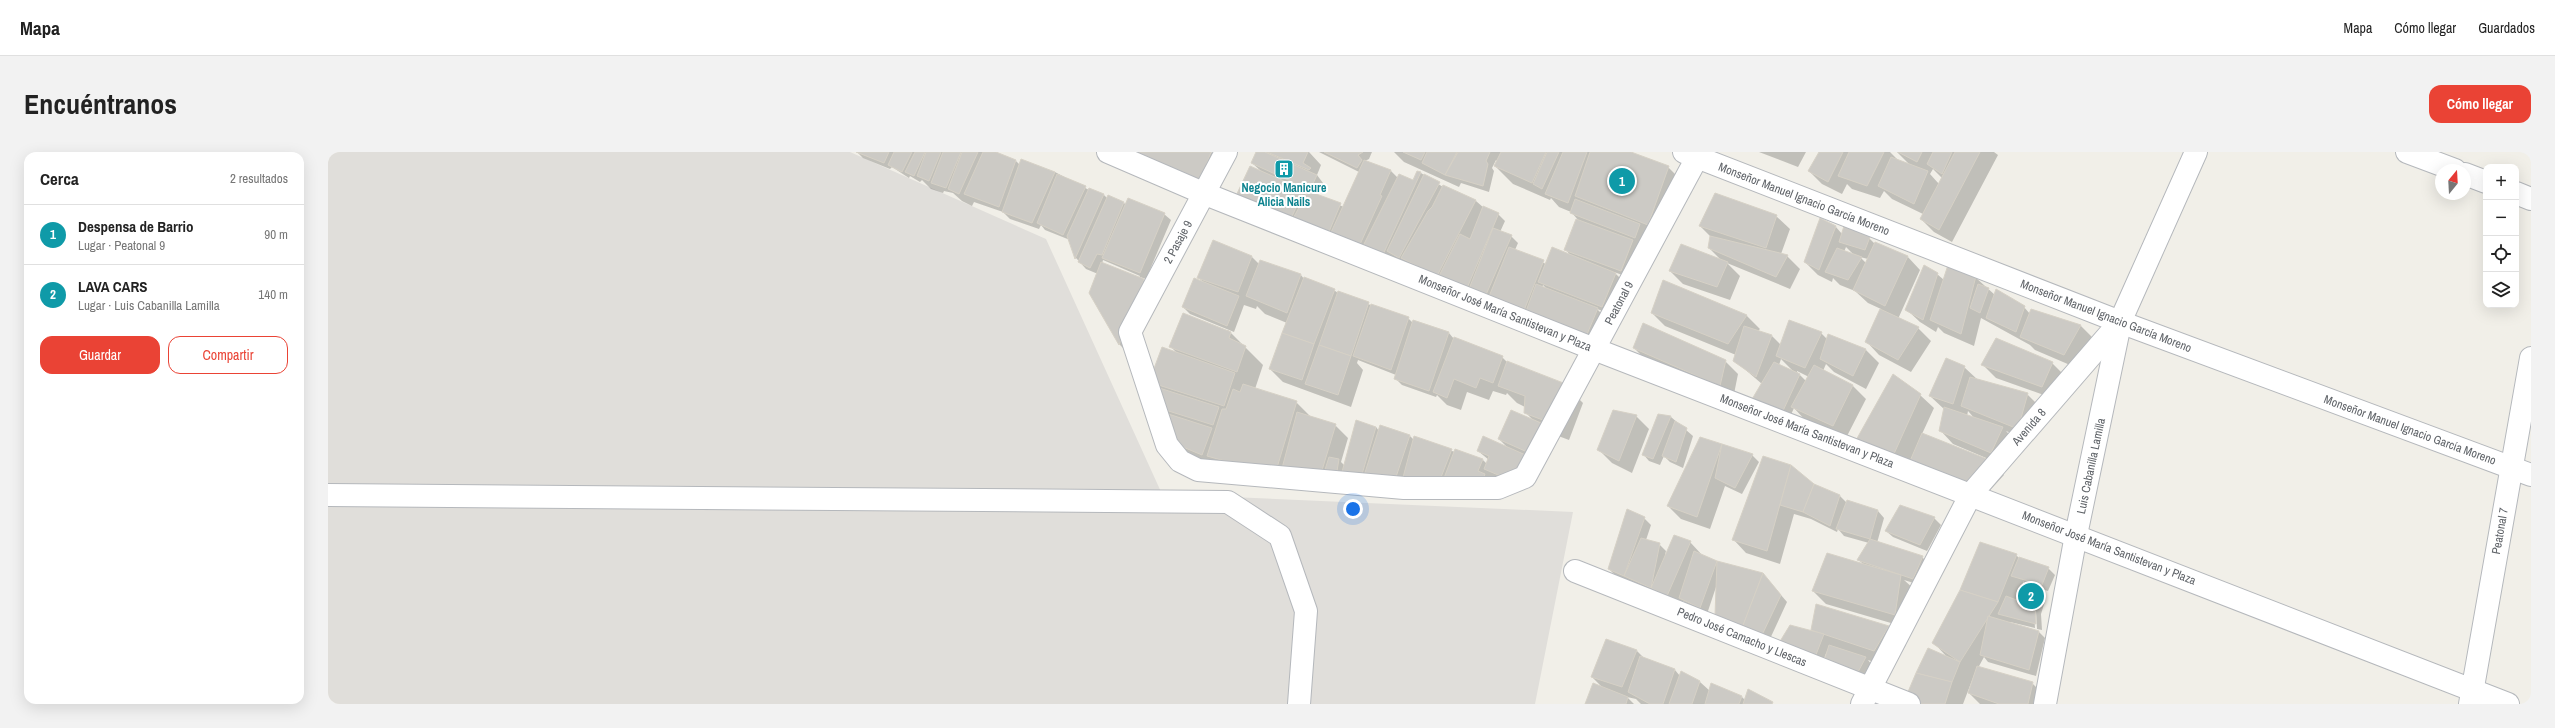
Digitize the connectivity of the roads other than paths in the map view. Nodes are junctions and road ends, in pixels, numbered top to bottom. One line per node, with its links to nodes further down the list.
1 (1108, 152): 9 (street, Monseñor José María Santistevan y Plaza)
2 (1226, 152): 9 (street, 2 Pasaje 9)
3 (2196, 152): 12 (street, Avenida 8)
4 (2407, 152): 6 (street)
5 (1694, 154): 12 (street, Monseñor Manuel Ignacio García Moreno); 14 (street, Peatonal 9)
6 (2438, 164)
7 (2471, 176): 8 (street)
8 (2483, 181)
9 (1203, 193): 13 (street, 2 Pasaje 9); 14 (street, Monseñor José María Santistevan y Plaza)
10 (2519, 194): 11 (street)
11 (2531, 199)
12 (2120, 322): 16 (street, Monseñor Manuel Ignacio García Moreno); 17 (street, Avenida 8); 19 (street, Luis Cabanilla Lamilla)
13 (1130, 332): 14 (street, Peatonal 9)
14 (1594, 349): 17 (street, Monseñor José María Santistevan y Plaza)
15 (2531, 358): 16 (street, Peatonal 7)
16 (2521, 471): 22 (street, Peatonal 7)
17 (1971, 494): 19 (street, Monseñor José María Santistevan y Plaza); 21 (street, Avenida 8)
18 (328, 495): 23 (street)
19 (2076, 535): 22 (street, Monseñor José María Santistevan y Plaza); 25 (street, Luis Cabanilla Lamilla)
20 (1575, 571): 21 (street, Pedro José Camacho y Llescas)
21 (1865, 696): 24 (street, Pedro José Camacho y Llescas)
22 (2471, 697): 26 (street, Monseñor José María Santistevan y Plaza)
23 (1299, 704)
24 (1909, 704)
25 (2045, 704)
26 (2508, 704)

